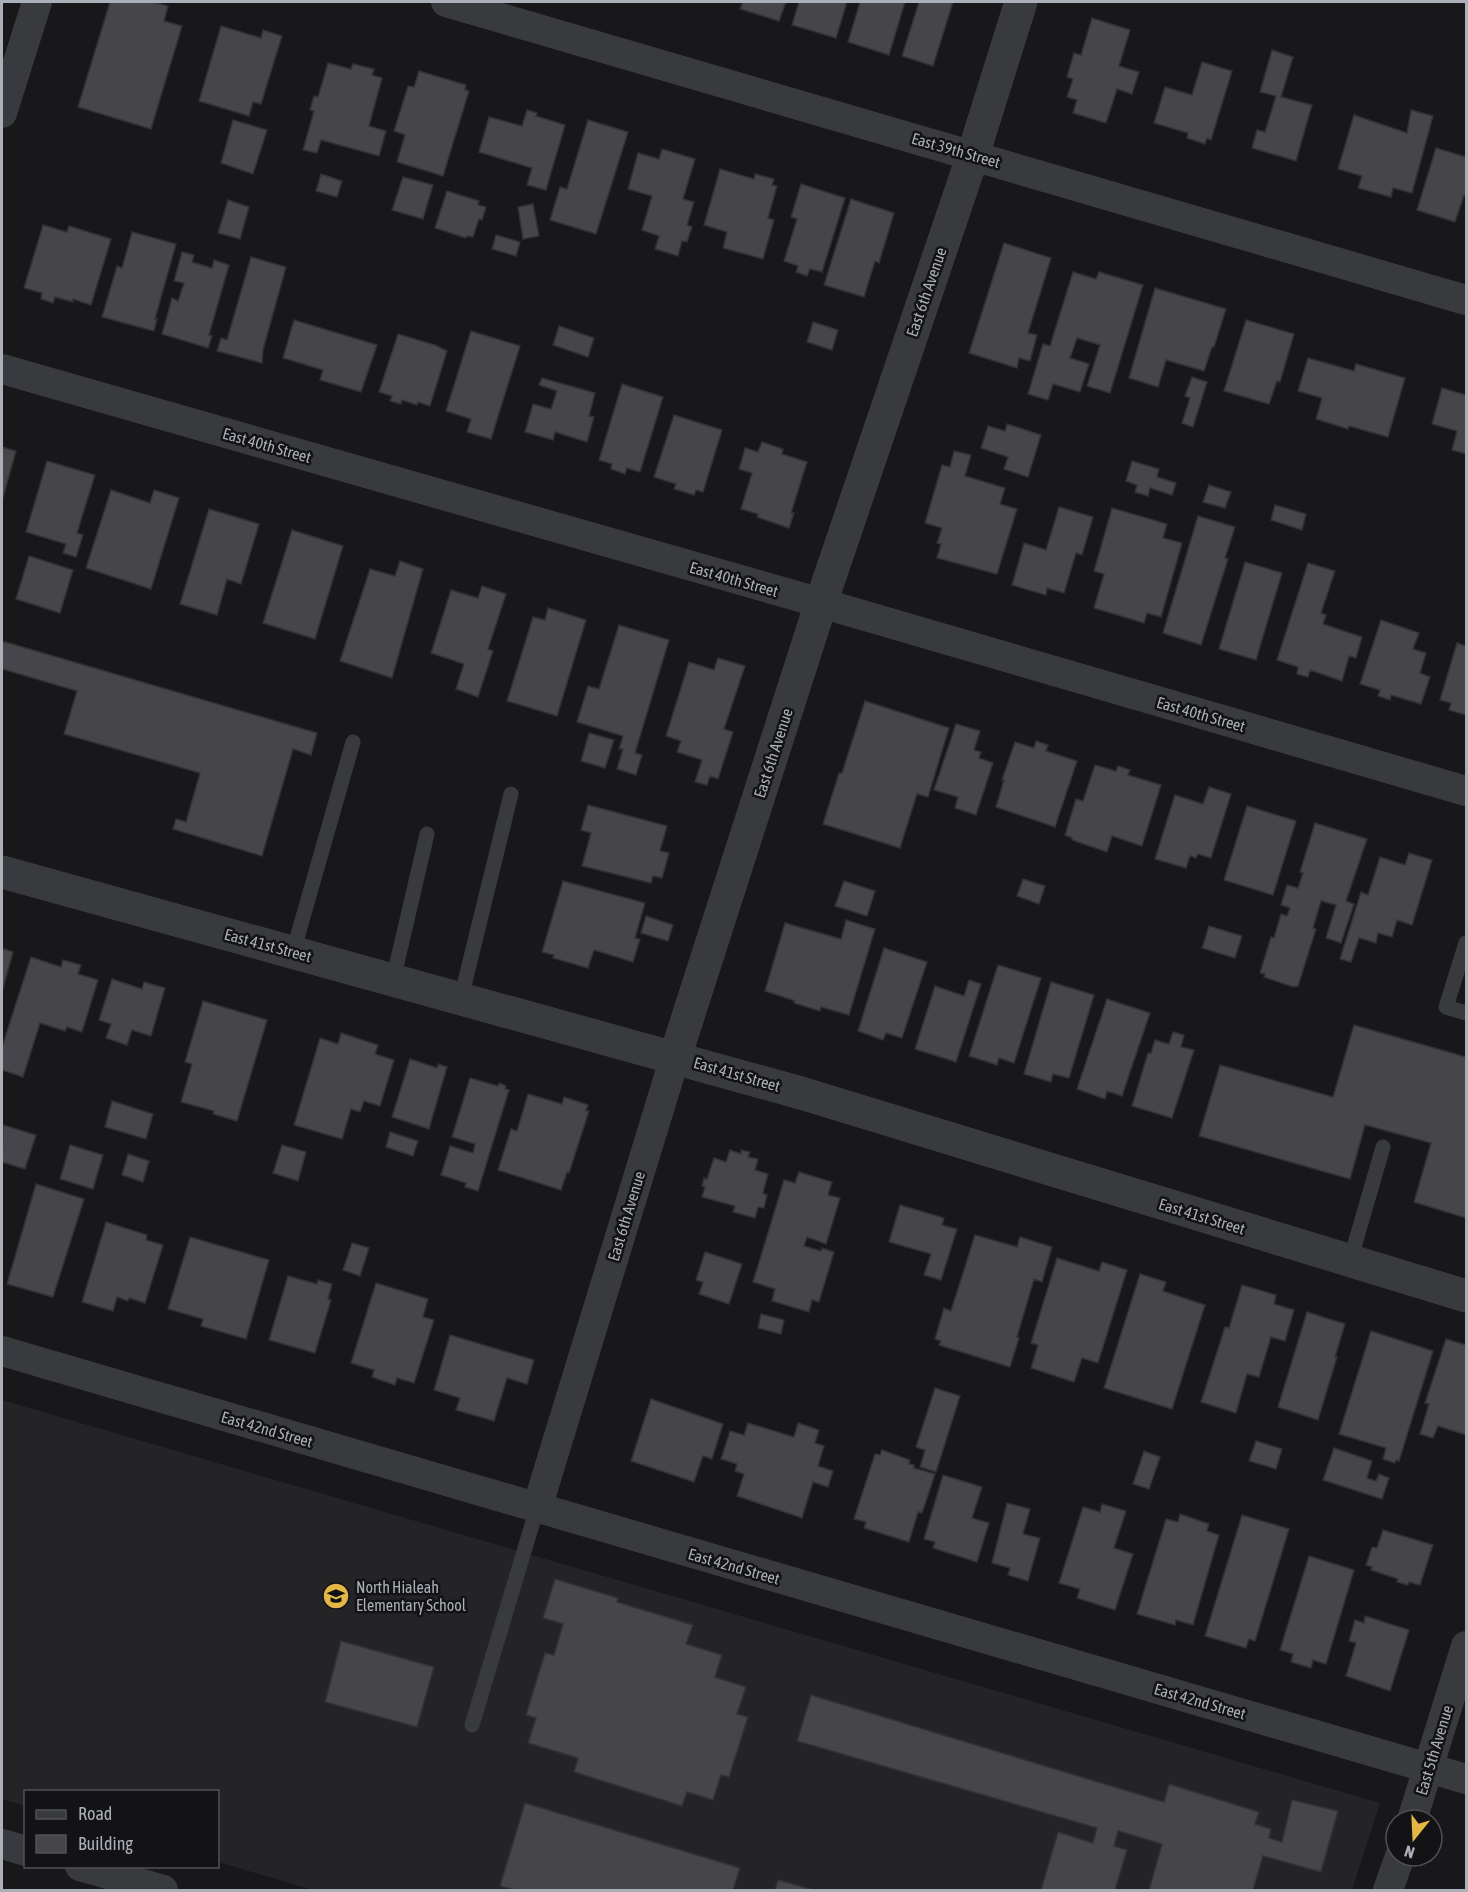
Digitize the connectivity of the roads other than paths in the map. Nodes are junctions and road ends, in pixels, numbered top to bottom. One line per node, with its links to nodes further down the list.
1 (37, 2): 4 (street)
2 (446, 2): 5 (street, East 39th Street)
3 (1021, 2): 5 (street, East 6th Avenue)
4 (2, 113)
5 (973, 155): 6 (street, East 39th Street); 8 (street, East 6th Avenue)
6 (1467, 300)
7 (2, 369): 8 (street, East 40th Street)
8 (821, 603): 10 (street, East 40th Street); 19 (street, East 6th Avenue)
9 (353, 742): 15 (lane)
10 (1467, 791)
11 (511, 794): 17 (lane)
12 (427, 834): 16 (lane)
13 (2, 872): 15 (street, East 41st Street)
14 (1467, 943): 18 (lane)
15 (293, 952): 16 (street, East 41st Street)
16 (393, 980): 17 (street, East 41st Street)
17 (461, 998): 19 (street, East 41st Street)
18 (1467, 1013)
19 (675, 1057): 21 (street, East 41st Street); 24 (street, East 6th Avenue)
20 (1383, 1147): 21 (lane)
21 (1350, 1261): 22 (street, East 41st Street)
22 (1467, 1296)
23 (2, 1351): 24 (street, East 42nd Street)
24 (537, 1508): 26 (lane); 27 (street, East 42nd Street)
25 (1467, 1646): 27 (street, East 5th Avenue)
26 (472, 1725)
27 (1429, 1768): 28 (street, East 42nd Street); 29 (street, East 5th Avenue)
28 (1467, 1779)
29 (1416, 1808)
30 (2, 1844): 31 (street)
31 (24, 1850)
32 (87, 1868): 34 (street)
33 (1396, 1868): 35 (street)
34 (163, 1890)
35 (1388, 1890)

